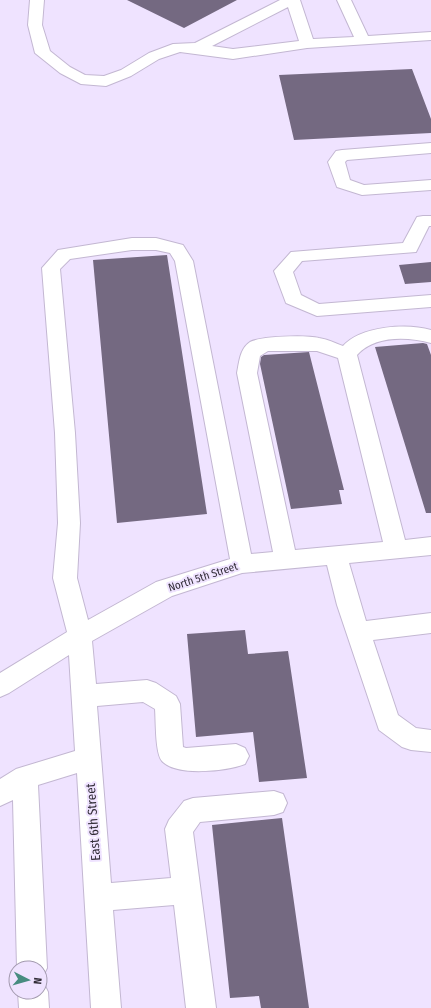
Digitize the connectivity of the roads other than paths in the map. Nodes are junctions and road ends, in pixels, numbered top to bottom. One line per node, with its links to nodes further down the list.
1 (38, 0): 7 (street)
2 (292, 0): 6 (street); 7 (street)
3 (344, 0): 5 (street)
4 (431, 36): 5 (street)
5 (363, 40): 6 (street)
6 (307, 44): 7 (street)
7 (197, 48)
8 (431, 148): 9 (street)
9 (431, 185)
10 (431, 221): 11 (street)
11 (431, 301)
12 (431, 337): 13 (street)
13 (347, 354): 15 (street); 17 (street)
14 (431, 546): 15 (street, North 5th Street)
15 (396, 549): 16 (street, North 5th Street)
16 (336, 555): 17 (street, North 5th Street); 20 (street)
17 (286, 560): 18 (street, North 5th Street)
18 (242, 564): 21 (street, North 5th Street); 21 (street, East 6th Street)
19 (431, 623): 20 (street)
20 (358, 632): 24 (street)
21 (80, 636): 22 (street, North 5th Street); 23 (street, East 6th Street)
22 (0, 686)
23 (84, 696): 25 (street); 26 (street, East 6th Street)
24 (431, 741)
25 (236, 756)
26 (89, 758): 27 (street); 31 (street, East 6th Street)
27 (25, 776): 28 (street); 32 (street)
28 (0, 794)
29 (274, 803): 30 (street)
30 (186, 890): 31 (street); 34 (street)
31 (98, 898): 33 (street, East 6th Street)
32 (32, 960)
33 (106, 1008)
34 (201, 1008)

